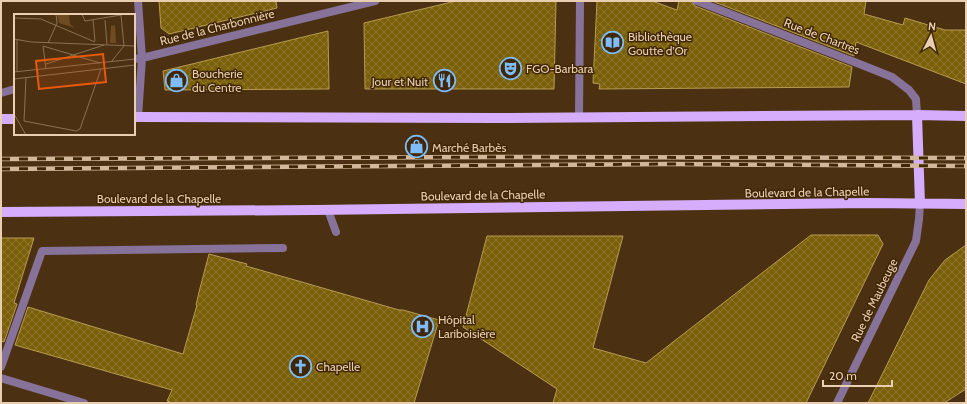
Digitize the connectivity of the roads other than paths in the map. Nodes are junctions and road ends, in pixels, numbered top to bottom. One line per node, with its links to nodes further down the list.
1 (138, 1): 5 (street)
2 (375, 1): 5 (street, Rue de la Charbonnière)
3 (580, 1): 11 (street)
4 (697, 1): 8 (street, Rue de Chartres)
5 (138, 59): 10 (street)
6 (14, 89): 7 (street)
7 (1, 93)
8 (917, 115): 9 (main road); 11 (main road); 14 (main road)
9 (966, 116)
10 (136, 117): 11 (main road)
11 (578, 118)
12 (1, 119): 13 (main road)
13 (14, 119)
14 (920, 204): 15 (main road, Boulevard de la Chapelle); 16 (main road, Boulevard de la Chapelle); 23 (street, Rue de Maubeuge)
15 (966, 204)
16 (328, 210): 17 (main road, Boulevard de la Chapelle); 18 (street)
17 (1, 212)
18 (336, 232)
19 (283, 248): 20 (street)
20 (1, 367)
21 (1, 378): 22 (street)
22 (84, 403)
23 (837, 403)

